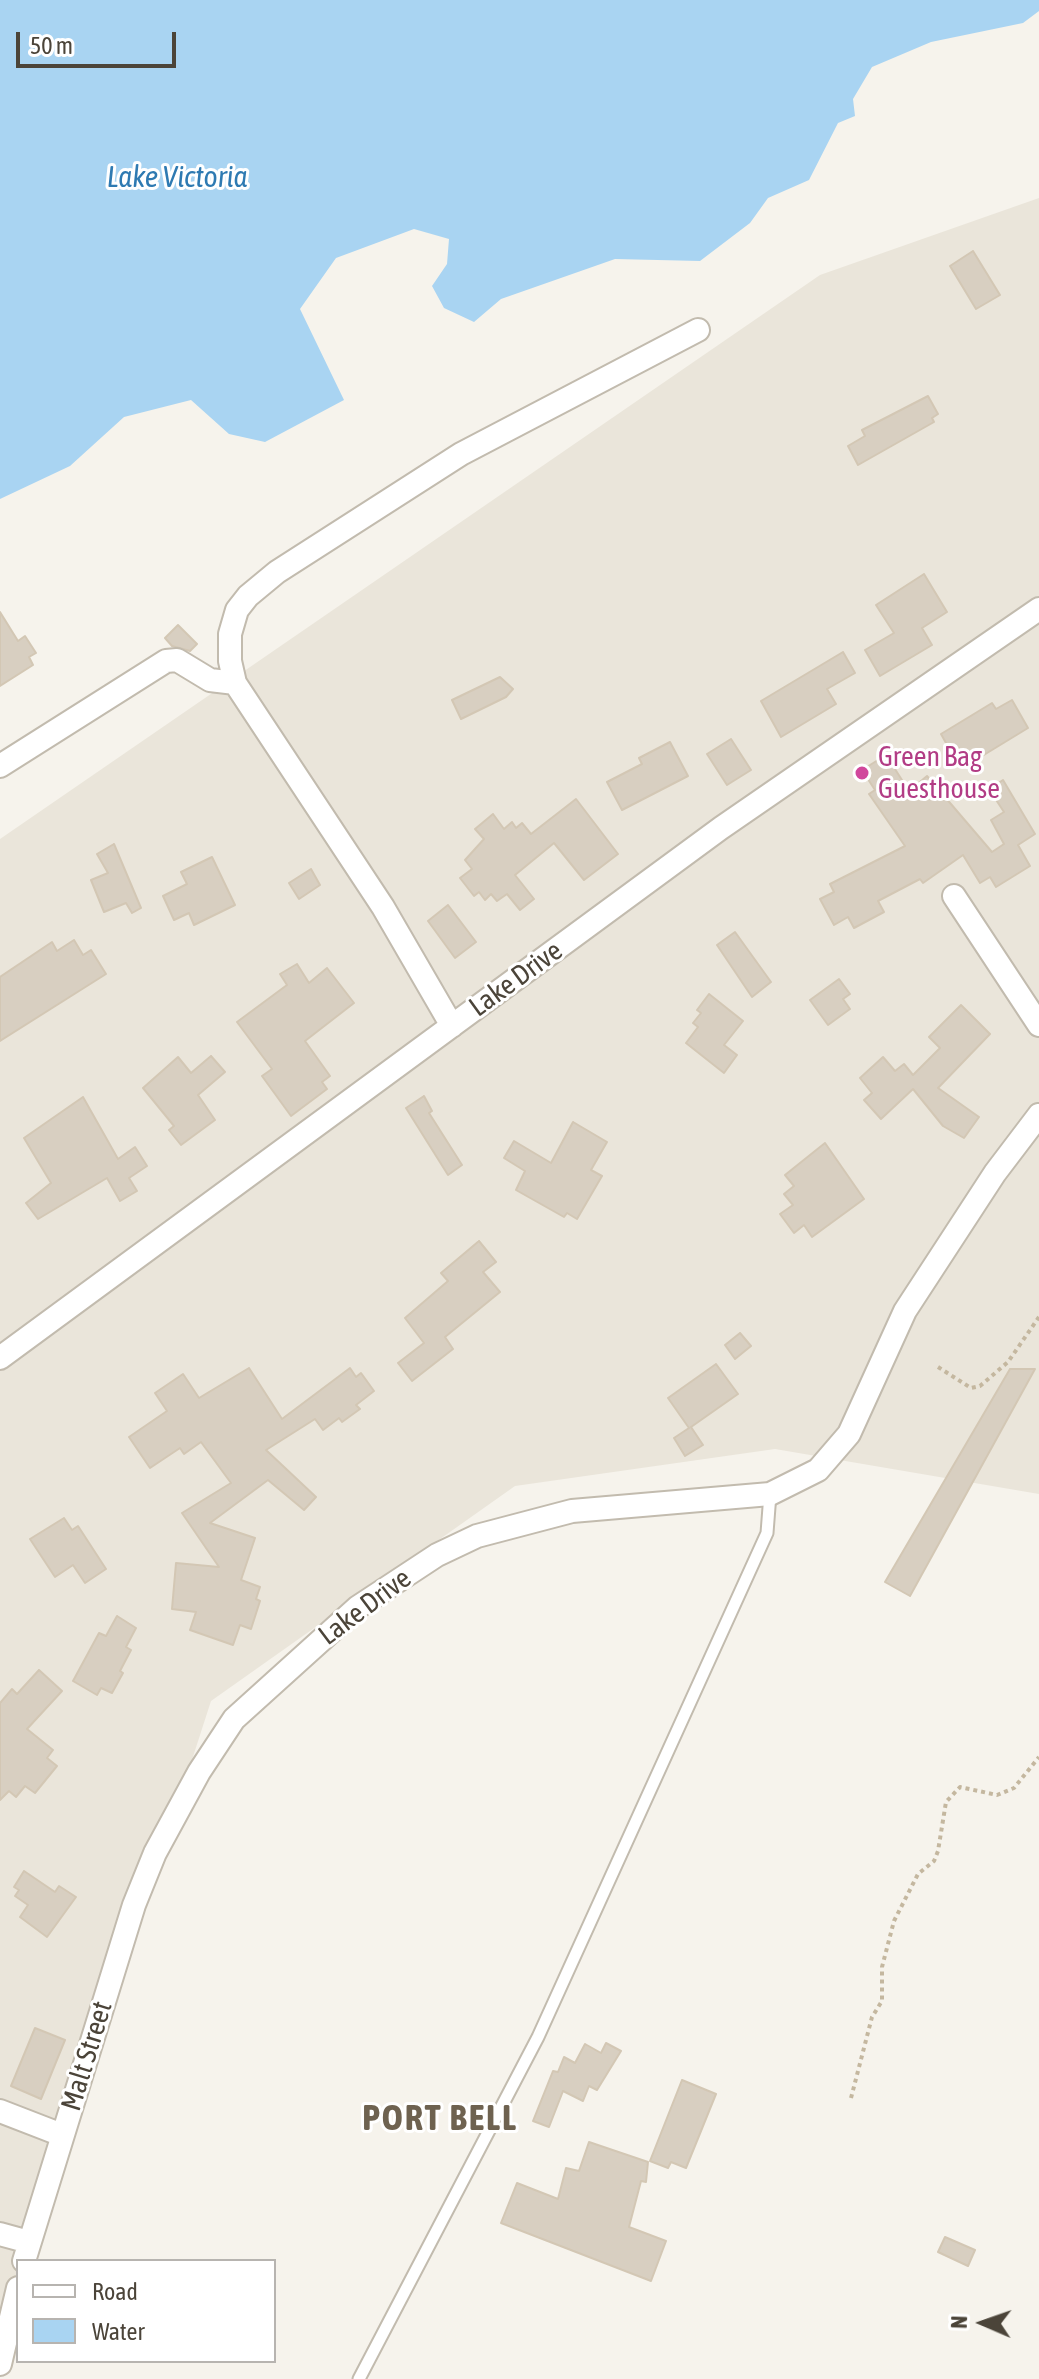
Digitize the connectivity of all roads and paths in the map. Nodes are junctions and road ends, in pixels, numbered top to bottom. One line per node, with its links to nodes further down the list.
1 (698, 330): 3 (street)
2 (1039, 609): 7 (street, Lake Drive)
3 (235, 683): 4 (street); 7 (street)
4 (0, 766)
5 (954, 896): 6 (street)
6 (1039, 1025)
7 (452, 1026): 10 (street, Lake Drive)
8 (1039, 1115): 12 (street, Lake Drive)
9 (1039, 1317): 11 (path)
10 (0, 1358)
11 (938, 1367)
12 (770, 1494): 14 (street, Lake Drive); 22 (lane)
13 (1039, 1757): 15 (path)
14 (155, 1853): 17 (street, Malt Street)
15 (851, 2098)
16 (0, 2111): 17 (street)
17 (62, 2135): 19 (street, Malt Street)
18 (0, 2234): 19 (street)
19 (27, 2252)
20 (16, 2296): 21 (street)
21 (0, 2364)
22 (359, 2379)

